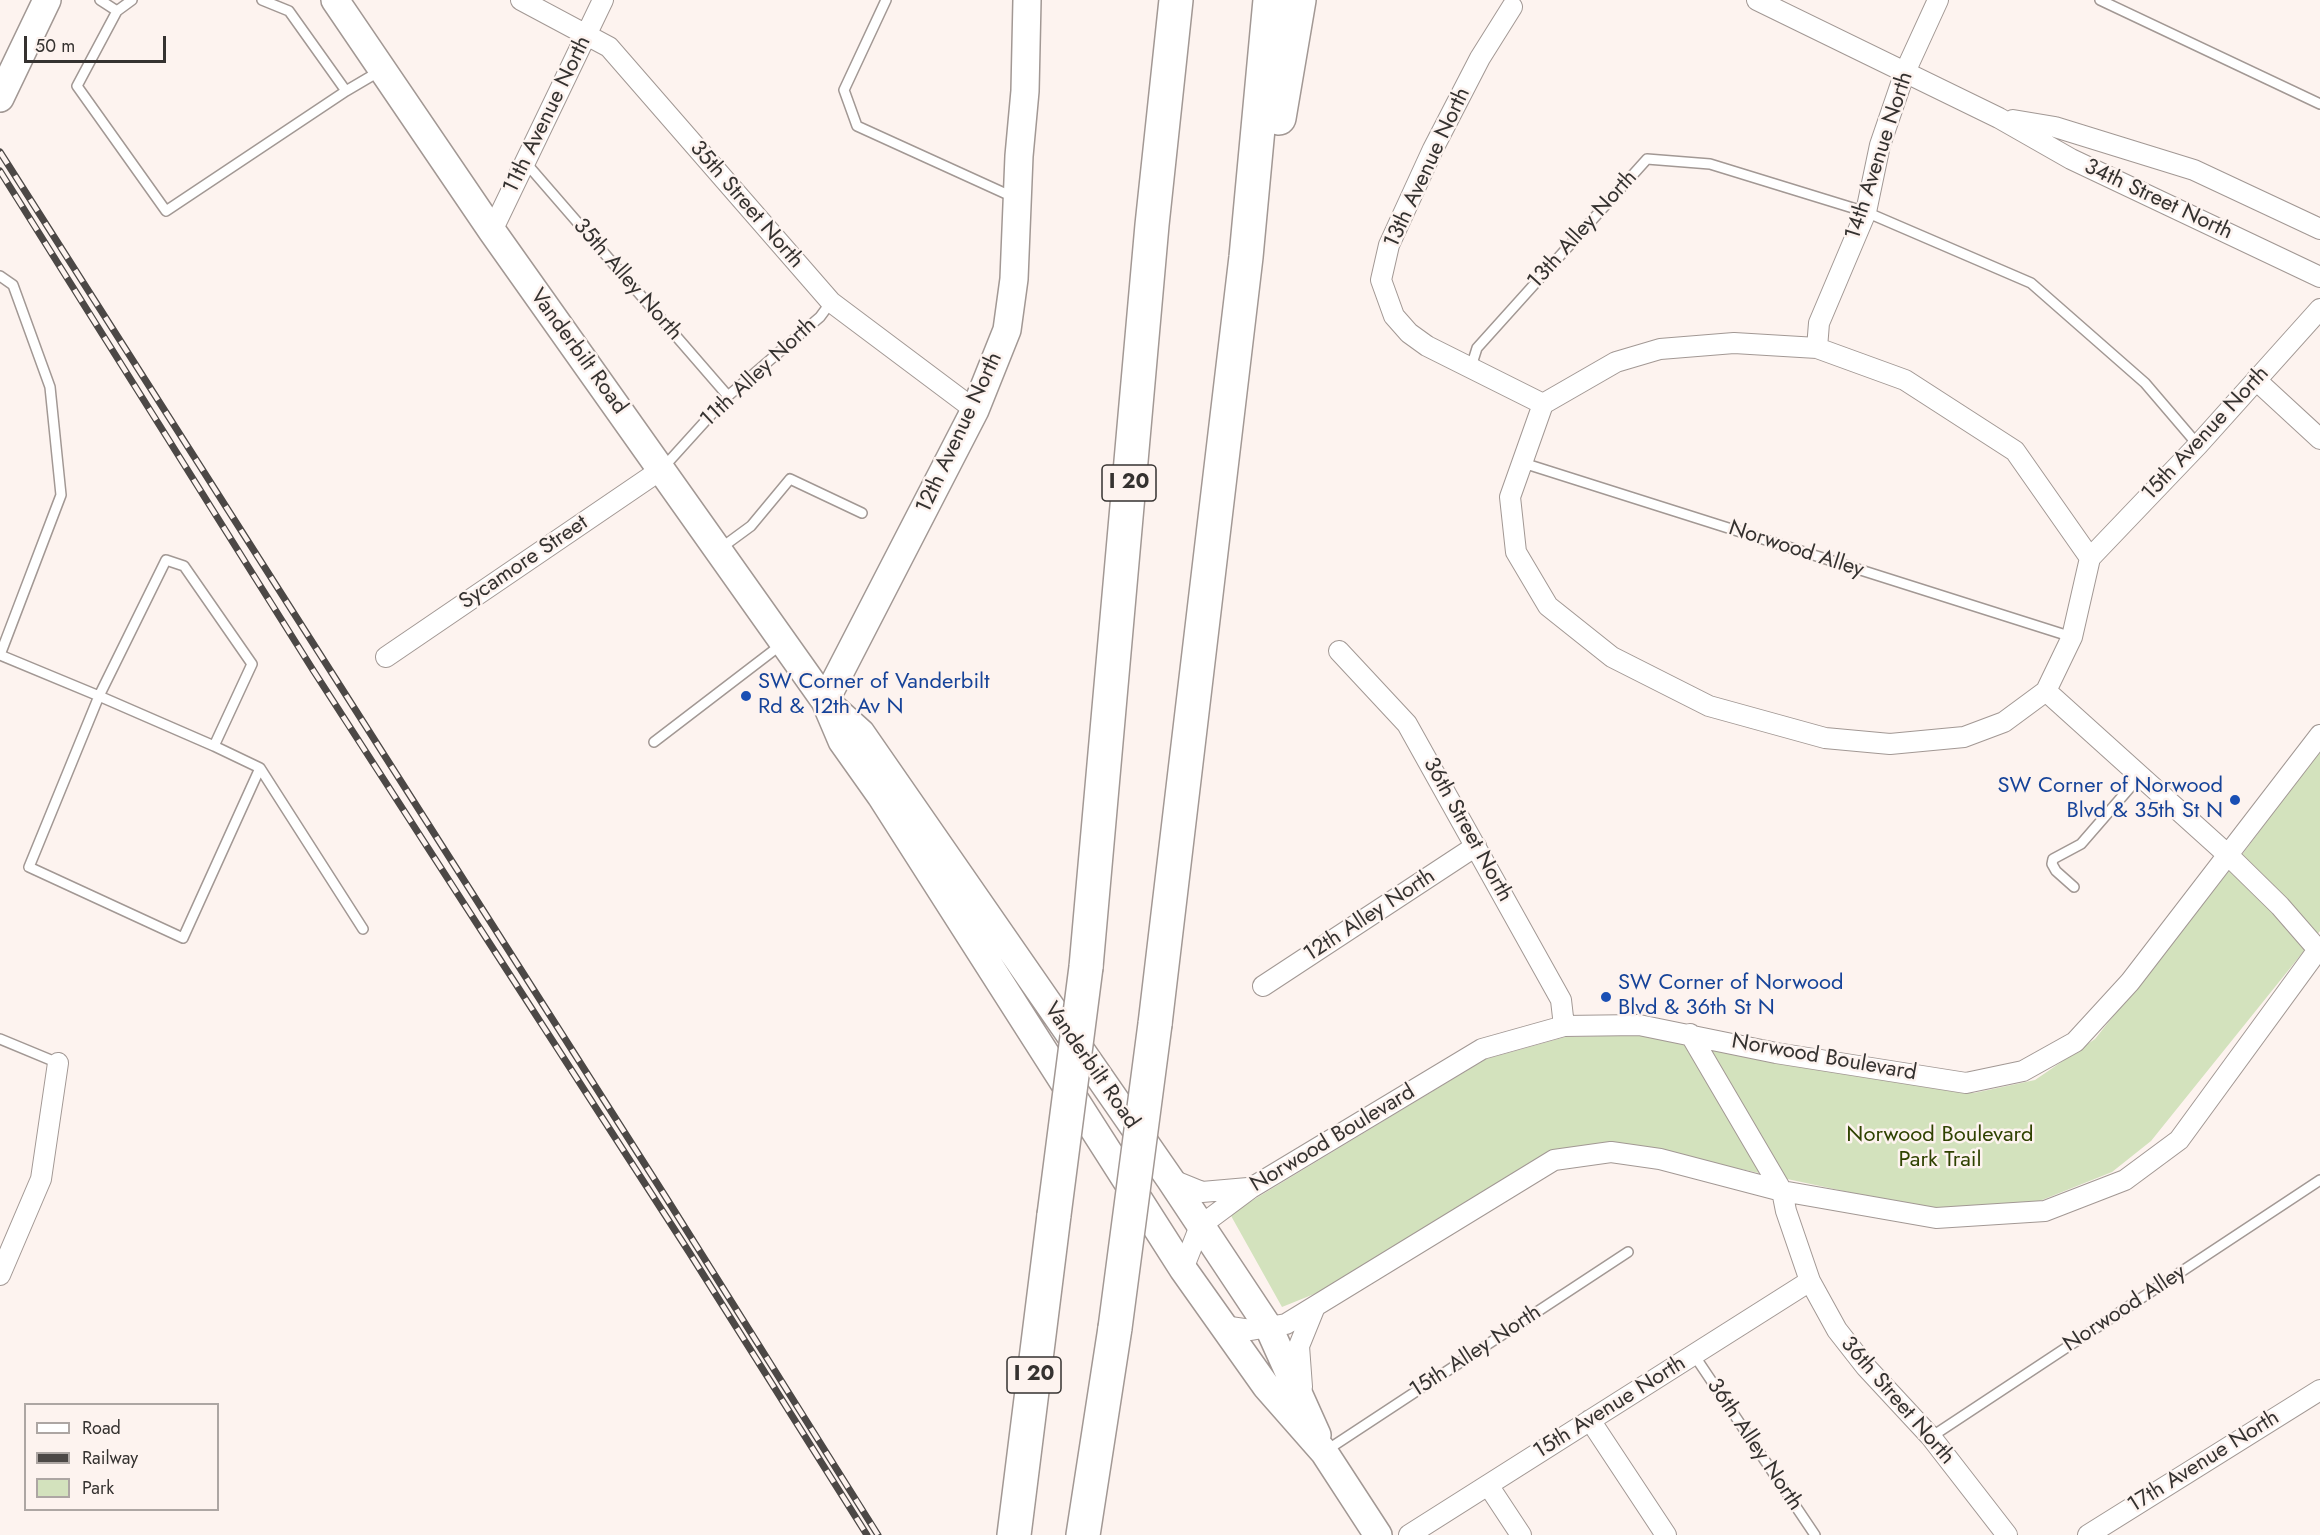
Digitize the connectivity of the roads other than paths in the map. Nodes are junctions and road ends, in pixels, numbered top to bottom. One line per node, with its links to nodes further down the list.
1 (46, 0): 23 (street)
2 (100, 0): 18 (lane)
3 (132, 0): 18 (lane)
4 (262, 0): 22 (lane)
5 (335, 0): 20 (street, Vanderbilt Road)
6 (522, 0): 19 (street, 35th Street North)
7 (603, 0): 19 (street, 11th Avenue North)
8 (885, 0): 27 (lane)
9 (1027, 0): 27 (street, 12th Avenue North)
10 (1160, 0): 29 (highway)
11 (1176, 0): 29 (highway, I 20)
12 (1270, 0): 32 (highway)
13 (1299, 0): 32 (highway)
14 (1757, 0): 21 (street, 34th Street North)
15 (1938, 0): 21 (street, 14th Avenue North)
16 (2100, 0): 24 (lane)
17 (1515, 2): 38 (street, 13th Avenue North)
18 (117, 11): 22 (lane)
19 (587, 33): 26 (street, 11th Avenue North); 35 (street, 35th Street North)
20 (382, 69): 22 (lane); 31 (street, Vanderbilt Road)
21 (1905, 72): 25 (street, 34th Street North); 28 (street, 14th Avenue North)
22 (346, 91)
23 (0, 98)
24 (2320, 104)
25 (1999, 118): 30 (street, 34th Street North); 34 (street, 34th Street North)
26 (526, 163): 31 (street, 11th Avenue North); 40 (lane, 35th Alley North)
27 (1018, 200): 42 (street, 12th Avenue North)
28 (1866, 212): 37 (street, 14th Avenue North); 38 (lane, 13th Alley North); 44 (lane)
29 (1152, 225): 92 (highway, I 20, bridge)
30 (2320, 229)
31 (492, 231): 46 (street, Vanderbilt Road)
32 (1246, 257): 93 (highway, bridge)
33 (0, 276): 53 (lane)
34 (2320, 277)
35 (831, 302): 40 (lane, 11th Alley North); 42 (street, 35th Street North)
36 (2320, 309): 39 (street, 15th Avenue North)
37 (1818, 348): 41 (street); 49 (street)
38 (1471, 367): 41 (street)
39 (2256, 380): 43 (street); 44 (street, 15th Avenue North)
40 (728, 396): 46 (lane, 11th Alley North)
41 (1543, 404): 45 (street)
42 (975, 410): 57 (street, 12th Avenue North)
43 (2320, 439)
44 (2198, 445): 49 (street, 15th Avenue North)
45 (1520, 462): 50 (lane, Norwood Alley); 55 (street)
46 (662, 469): 48 (street, Vanderbilt Road); 54 (street, Sycamore Street)
47 (862, 513): 48 (lane)
48 (719, 550): 51 (street, Vanderbilt Road)
49 (2090, 558): 50 (street)
50 (2072, 637): 55 (street)
51 (784, 642): 57 (street, Vanderbilt Road); 59 (lane)
52 (1339, 651): 63 (street, 36th Street North)
53 (0, 655): 56 (lane)
54 (386, 657)
55 (2046, 692): 62 (street)
56 (99, 696): 60 (lane); 60 (lane); 61 (lane)
57 (825, 701): 73 (street, Vanderbilt Road); 79 (street, Vanderbilt Road)
58 (2320, 735): 64 (street, Norwood Boulevard)
59 (654, 742)
60 (214, 746): 61 (lane)
61 (260, 768): 66 (lane)
62 (2140, 776): 64 (street); 65 (lane)
63 (1476, 846): 68 (street, 12th Alley North); 69 (street, 36th Street North)
64 (2228, 855): 67 (street); 70 (street, Norwood Boulevard)
65 (2073, 887)
66 (363, 928)
67 (2319, 950): 76 (street)
68 (1263, 986)
69 (1564, 1026): 70 (street, Norwood Boulevard); 75 (street, Norwood Boulevard)
70 (1690, 1034): 76 (street, 36th Street North)
71 (0, 1039): 72 (lane)
72 (58, 1063): 80 (street)
73 (1170, 1179): 75 (street); 77 (street, Vanderbilt Road)
74 (2320, 1180): 89 (lane, Norwood Alley)
75 (1251, 1188): 77 (street, Norwood Boulevard)
76 (1782, 1191): 81 (street, 36th Street North); 82 (street)
77 (1200, 1226): 79 (street); 84 (street, Vanderbilt Road)
78 (1628, 1252): 90 (lane, 15th Alley North)
79 (1183, 1269): 83 (street, Vanderbilt Road)
80 (0, 1275)
81 (1810, 1281): 85 (street, 15th Avenue North); 89 (street, 36th Street North)
82 (1314, 1309): 84 (street); 87 (street)
83 (1223, 1326): 84 (street); 90 (street, Vanderbilt Road)
84 (1269, 1328): 87 (street, Vanderbilt Road)
85 (1694, 1355): 88 (street, 15th Avenue North); 98 (lane, 36th Alley North)
86 (2320, 1390): 100 (street, 17th Avenue North)
87 (1304, 1402): 90 (street, Vanderbilt Road)
88 (1590, 1420): 91 (street, 15th Avenue North); 97 (street)
89 (1930, 1437): 99 (street, 36th Street North)
90 (1324, 1452): 94 (street, Vanderbilt Road)
91 (1488, 1485): 95 (street, 15th Avenue North); 96 (street)
92 (1014, 1535)
93 (1083, 1535)
94 (1378, 1535)
95 (1409, 1535)
96 (1521, 1535)
97 (1666, 1535)
98 (1815, 1535)
99 (2007, 1535)
100 (2088, 1535)

